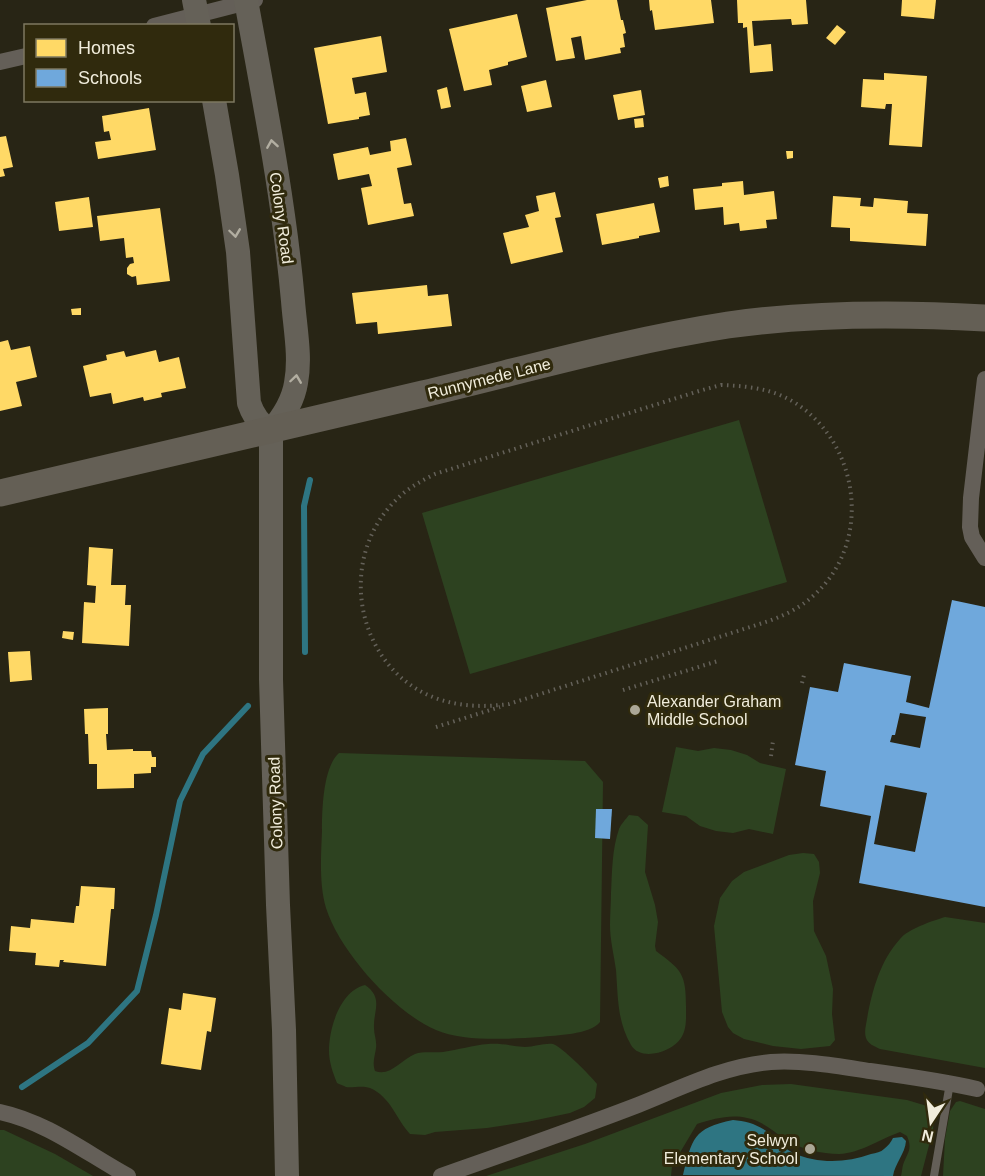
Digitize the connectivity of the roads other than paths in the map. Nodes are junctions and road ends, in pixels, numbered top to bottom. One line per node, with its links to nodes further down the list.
1 (249, 1): 2 (street); 9 (street, Colony Road, one-way to 1)
2 (197, 13): 3 (street)
3 (160, 24)
4 (24, 56): 5 (street)
5 (0, 62)
6 (214, 102): 9 (street, one-way to 9)
7 (985, 318): 9 (main road, Runnymede Lane)
8 (985, 379): 11 (street)
9 (271, 431): 10 (main road, Runnymede Lane); 16 (street, Colony Road)
10 (0, 493)
11 (985, 558)
12 (950, 1083): 13 (street); 17 (street); 18 (lane)
13 (983, 1091)
14 (0, 1112): 15 (street)
15 (128, 1176)
16 (287, 1176)
17 (441, 1176)
18 (934, 1176)

